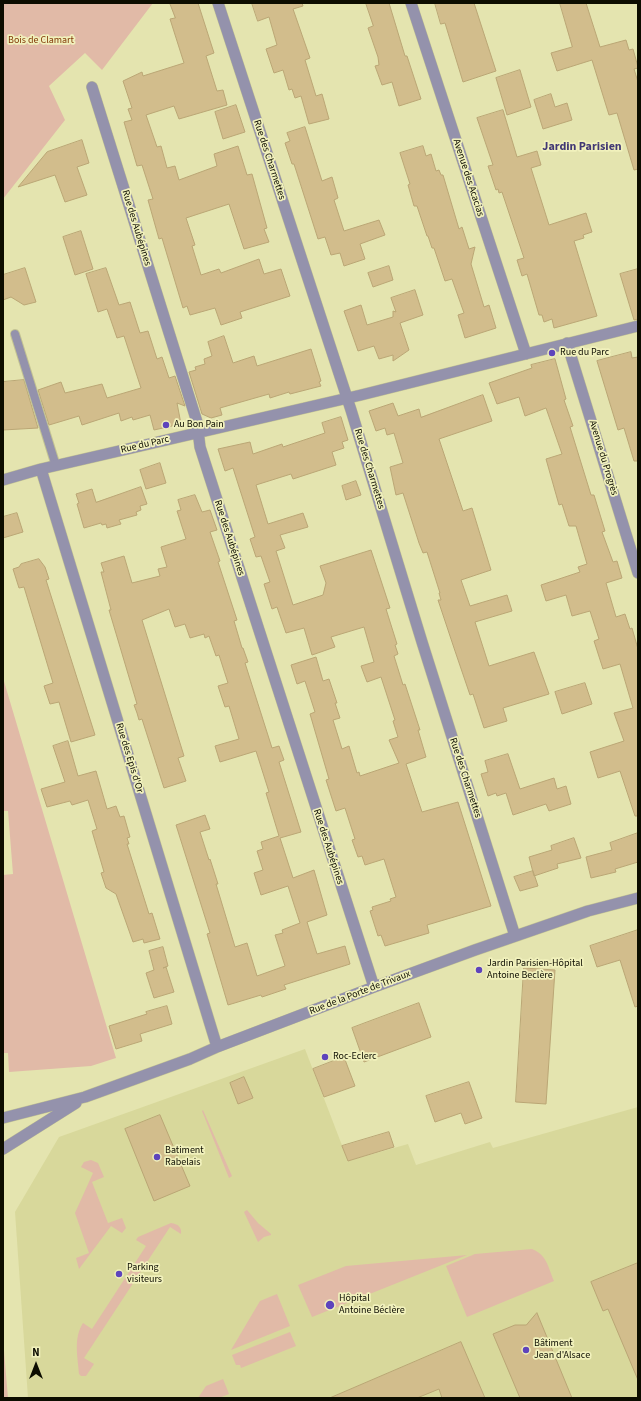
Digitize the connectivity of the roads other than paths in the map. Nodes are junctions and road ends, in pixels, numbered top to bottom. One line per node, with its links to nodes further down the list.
1 (218, 3): 8 (street, Rue des Charmettes)
2 (411, 3): 7 (street, Avenue des Acacias)
3 (92, 88): 9 (street, Rue des Aubépines)
4 (638, 326): 6 (street, Rue du Parc)
5 (15, 334): 10 (lane)
6 (567, 343): 7 (street, Rue du Parc); 13 (street, Avenue du Progrès)
7 (526, 354): 8 (street, Rue du Parc)
8 (346, 398): 9 (street, Rue du Parc); 15 (street, Rue des Charmettes)
9 (198, 432): 10 (street, Rue du Parc); 16 (street, Rue des Aubépines)
10 (56, 466): 11 (street, Rue du Parc)
11 (40, 469): 12 (street, Rue du Parc); 17 (street, Rue des Epis d'Or)
12 (3, 480)
13 (638, 573)
14 (638, 898): 15 (street, Rue de la Porte de Trivaux)
15 (516, 936): 16 (street, Rue de la Porte de Trivaux)
16 (374, 987): 17 (street, Rue de la Porte de Trivaux)
17 (217, 1047): 18 (street, Rue de la Porte de Trivaux)
18 (85, 1097): 19 (street, Rue de la Porte de Trivaux); 20 (street, Rue de la Porte de Trivaux)
19 (3, 1118)
20 (3, 1149)

